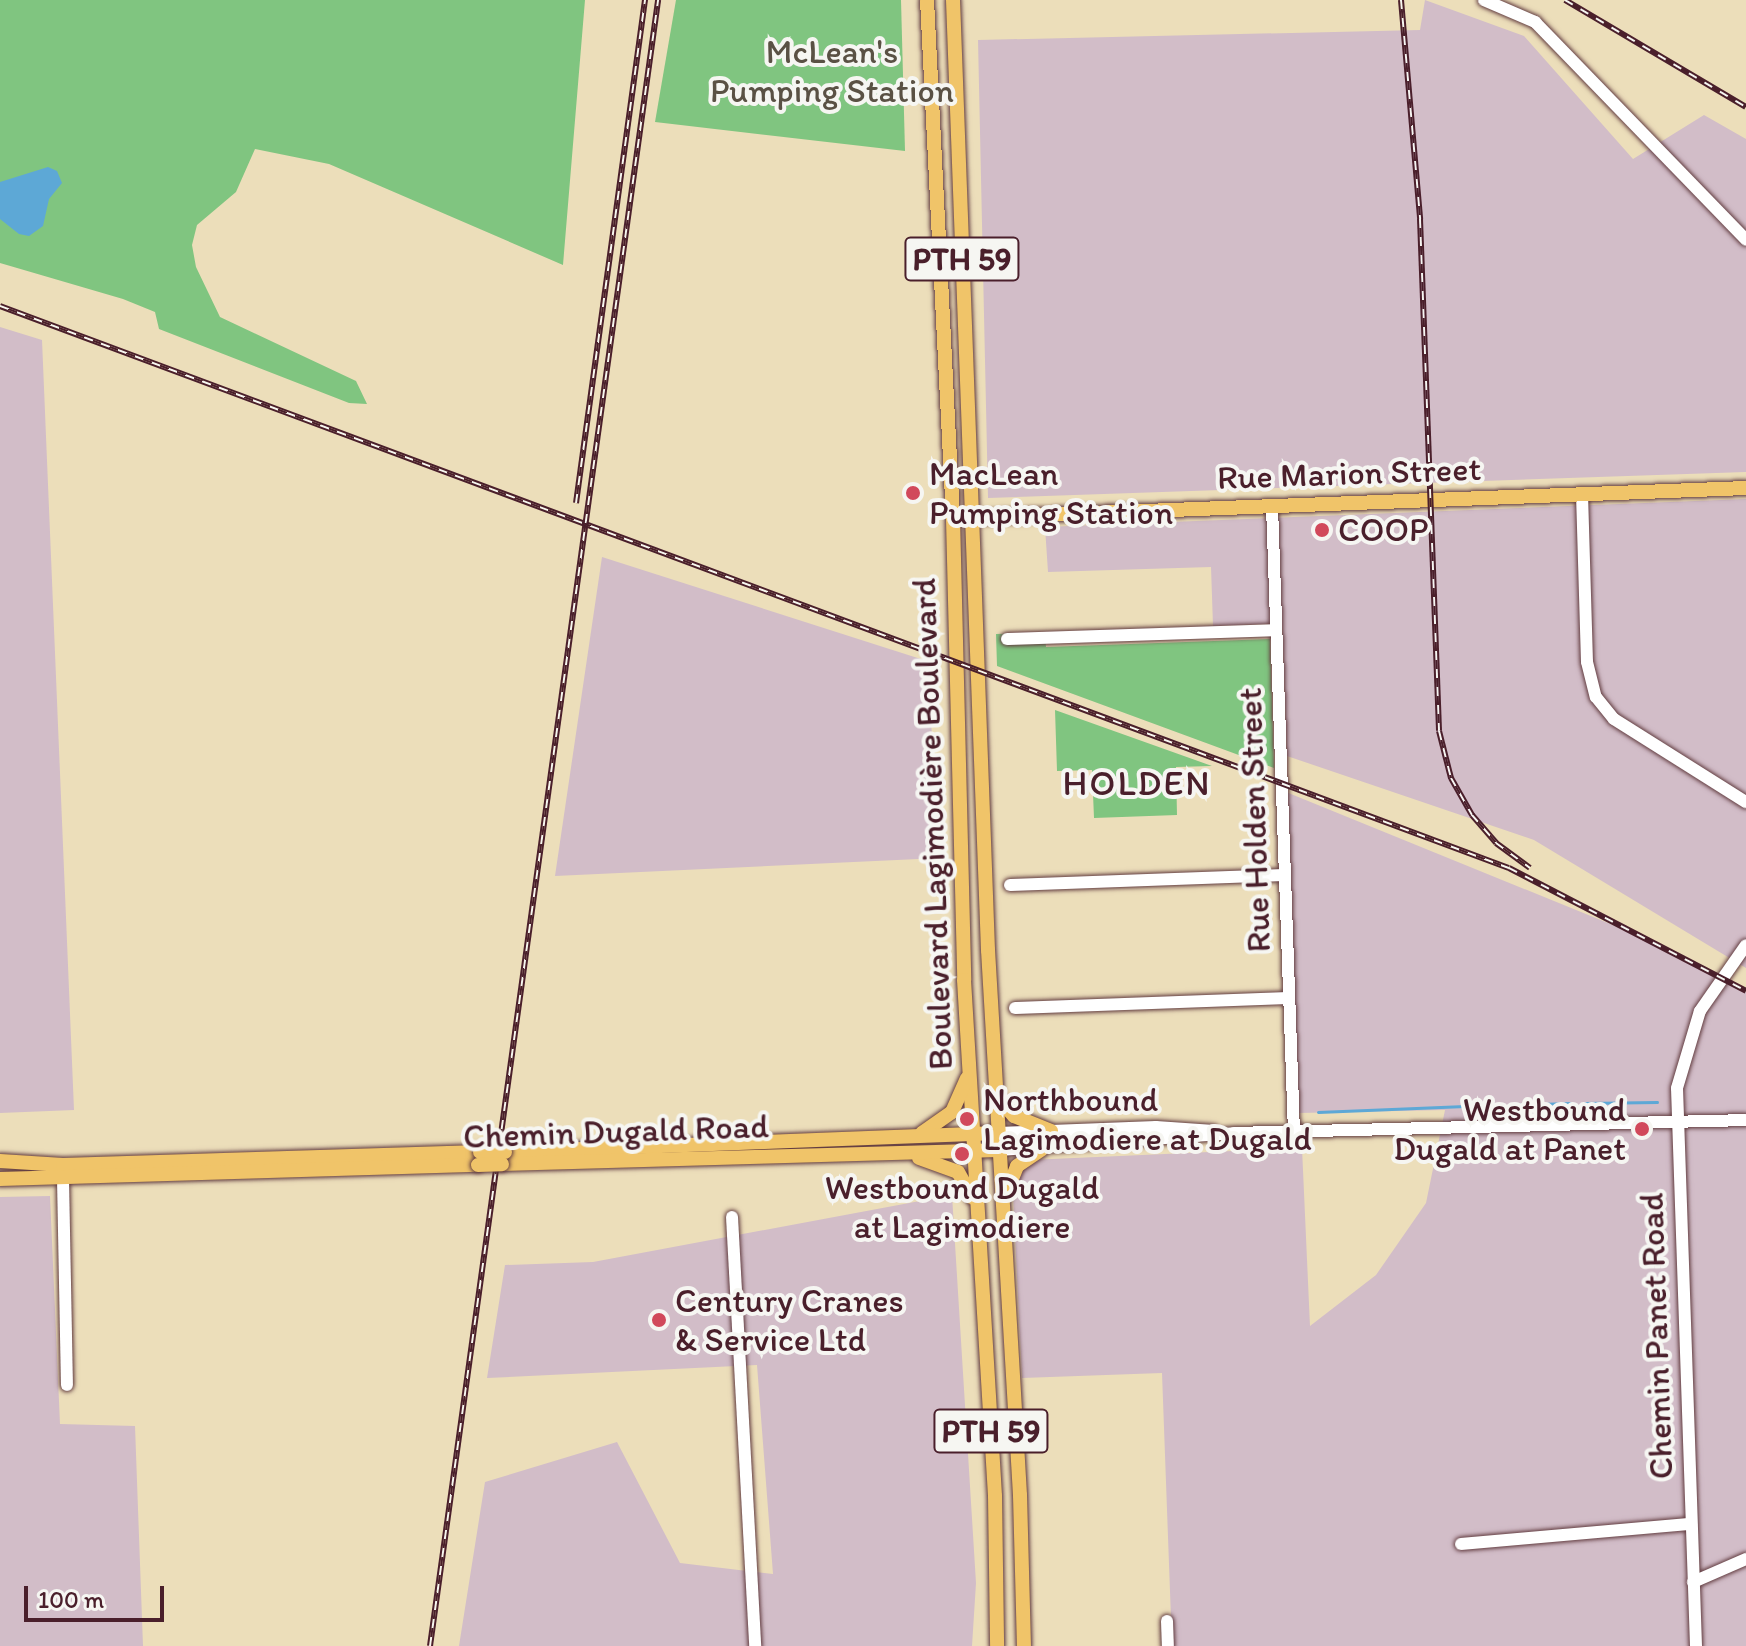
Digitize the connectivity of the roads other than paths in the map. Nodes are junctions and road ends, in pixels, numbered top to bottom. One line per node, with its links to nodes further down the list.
1 (927, 0): 9 (main road, Boulevard Lagimodière Boulevard / PTH 59)
2 (953, 0): 8 (main road, Boulevard Lagimodière Boulevard / PTH 59)
3 (1484, 0): 4 (street)
4 (1746, 240)
5 (1746, 488): 6 (main road, Rue Marion Street)
6 (1582, 494): 7 (main road, Rue Marion Street); 12 (street)
7 (1272, 506): 8 (main road, Rue Marion Street); 10 (street, Rue Holden Street)
8 (971, 517): 9 (main road, Rue Marion Street); 19 (main road, Boulevard Lagimodière Boulevard / PTH 59)
9 (953, 518): 18 (main road, Boulevard Lagimodière Boulevard / PTH 59)
10 (1275, 630): 11 (street); 13 (street, Rue Holden Street)
11 (1007, 639)
12 (1746, 802)
13 (1285, 875): 14 (street); 16 (street, Rue Holden Street)
14 (1010, 885)
15 (1746, 945): 21 (street, Chemin Panet Road)
16 (1289, 998): 17 (street); 23 (street, Rue Holden Street)
17 (1015, 1008)
18 (969, 1073): 26 (main road, Boulevard Lagimodière Boulevard / PTH 59); 27 (main road)
19 (995, 1096): 22 (main road); 24 (main road, Boulevard Lagimodière Boulevard / PTH 59)
20 (1746, 1120): 21 (street, Chemin Dugald Road)
21 (1676, 1122): 23 (street, Chemin Dugald Road); 41 (street, Chemin Panet Road)
22 (1051, 1131): 24 (street, Chemin Dugald Road); 25 (street, Chemin Dugald Road)
23 (1294, 1132): 25 (street, Chemin Dugald Road)
24 (998, 1133): 26 (main road, Chemin Dugald Road); 29 (main road, Boulevard Lagimodière Boulevard / PTH 59)
25 (1234, 1133): 28 (street, Chemin Dugald Road)
26 (972, 1134): 27 (main road, Chemin Dugald Road); 30 (main road, Boulevard Lagimodière Boulevard / PTH 59)
27 (914, 1136): 32 (main road, Chemin Dugald Road)
28 (1042, 1149): 29 (street, Chemin Dugald Road); 37 (main road)
29 (999, 1150): 30 (main road, Chemin Dugald Road); 37 (main road, Boulevard Lagimodière Boulevard / PTH 59)
30 (974, 1151): 31 (main road, Chemin Dugald Road); 39 (main road, Boulevard Lagimodière Boulevard / PTH 59)
31 (903, 1154): 32 (main road, Chemin Dugald Road); 39 (main road)
32 (504, 1158): 33 (main road, Chemin Dugald Road, bridge)
33 (479, 1159): 34 (main road, Chemin Dugald Road); 36 (main road, Chemin Dugald Road)
34 (0, 1161)
35 (0, 1179): 36 (main road, Chemin Dugald Road)
36 (63, 1179): 40 (street)
37 (1002, 1203): 48 (main road, Boulevard Lagimodière Boulevard / PTH 59)
38 (732, 1217): 46 (street)
39 (977, 1217): 47 (main road, Boulevard Lagimodière Boulevard / PTH 59)
40 (67, 1385)
41 (1691, 1524): 42 (street); 44 (street, Chemin Panet Road)
42 (1461, 1544)
43 (1746, 1559): 44 (street)
44 (1693, 1582): 50 (street, Chemin Panet Road)
45 (1167, 1621): 49 (street)
46 (755, 1646)
47 (997, 1646)
48 (1024, 1646)
49 (1168, 1646)
50 (1696, 1646)

